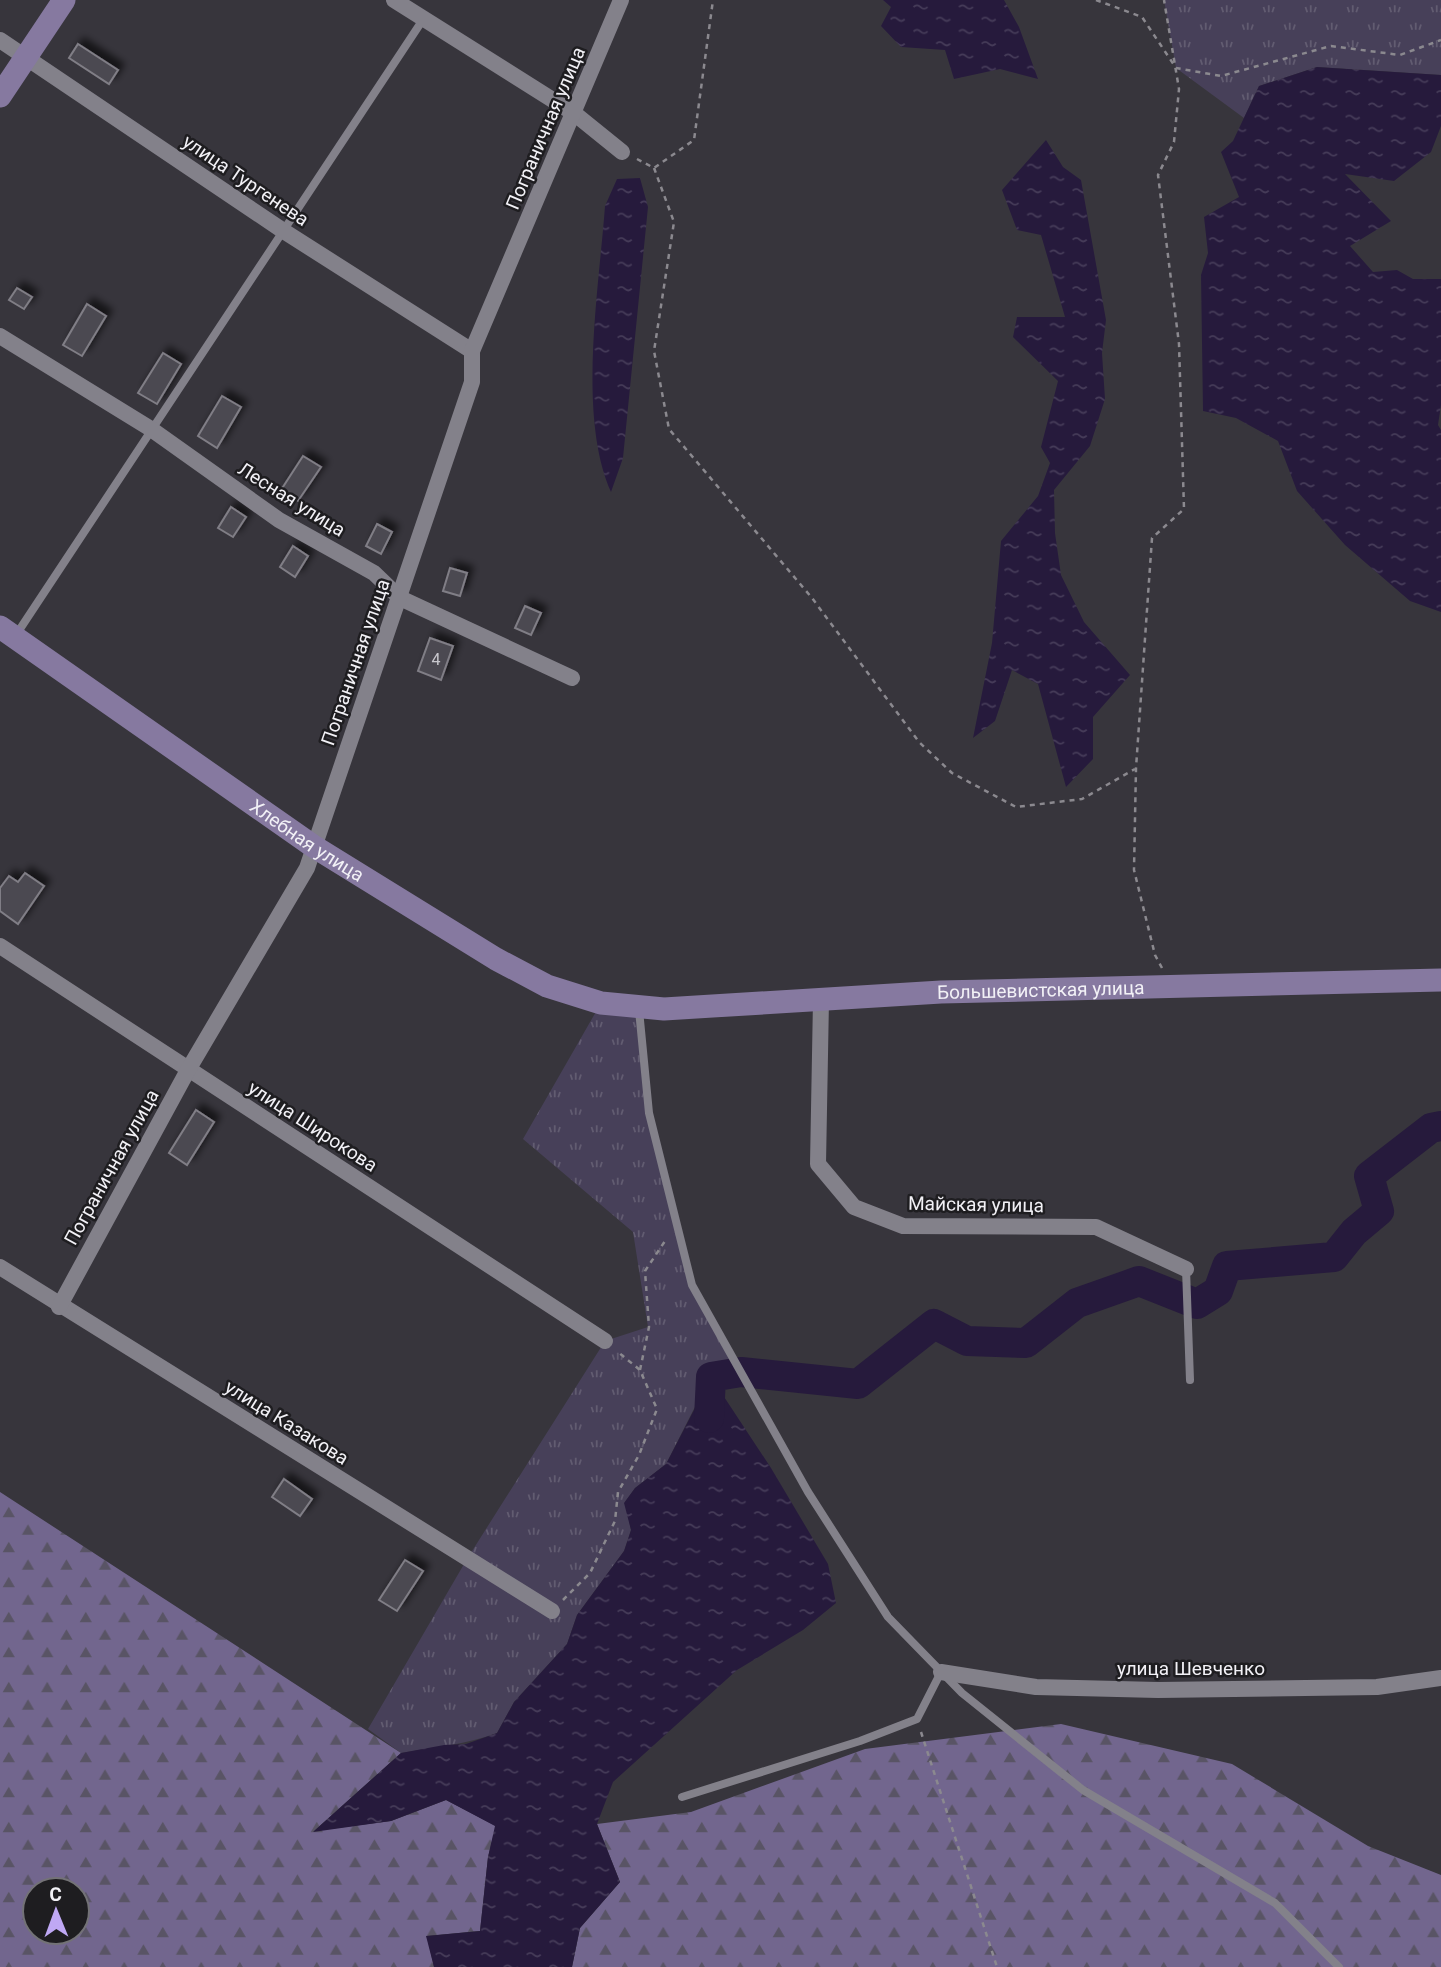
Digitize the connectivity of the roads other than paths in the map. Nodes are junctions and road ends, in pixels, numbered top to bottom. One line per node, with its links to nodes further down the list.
1 (65, 0): 6 (street)
2 (394, 0): 4 (street)
3 (621, 0): 8 (street, Пограничная улица)
4 (424, 18): 8 (street); 10 (lane)
5 (0, 40): 6 (street, улица Тургенева)
6 (25, 58): 7 (street); 10 (street, улица Тургенева)
7 (0, 96)
8 (575, 114): 9 (street); 12 (street, Пограничная улица)
9 (622, 152)
10 (282, 230): 12 (street, улица Тургенева); 13 (lane)
11 (0, 336): 13 (street, Лесная улица)
12 (472, 351): 14 (street, Пограничная улица)
13 (151, 429): 14 (street, Лесная улица); 15 (lane)
14 (400, 598): 16 (street, Лесная улица); 17 (street, Пограничная улица)
15 (7, 632): 17 (street, Хлебная улица)
16 (572, 678)
17 (313, 846): 21 (street, Хлебная улица); 22 (street, Пограничная улица)
18 (0, 946): 22 (street, улица Широкова)
19 (1441, 980): 20 (street, Большевистская улица)
20 (821, 1000): 21 (street, Большевистская улица); 24 (street, Майская улица)
21 (639, 1007): 29 (lane)
22 (188, 1070): 25 (street, Пограничная улица); 26 (street, улица Широкова)
23 (0, 1267): 25 (street, улица Казакова)
24 (1186, 1269): 27 (lane)
25 (59, 1307): 28 (street, улица Казакова)
26 (605, 1341)
27 (1190, 1380)
28 (552, 1611)
29 (942, 1672): 30 (street, улица Шевченко); 31 (lane); 32 (lane)
30 (1441, 1678)
31 (682, 1797)
32 (1339, 1967)

